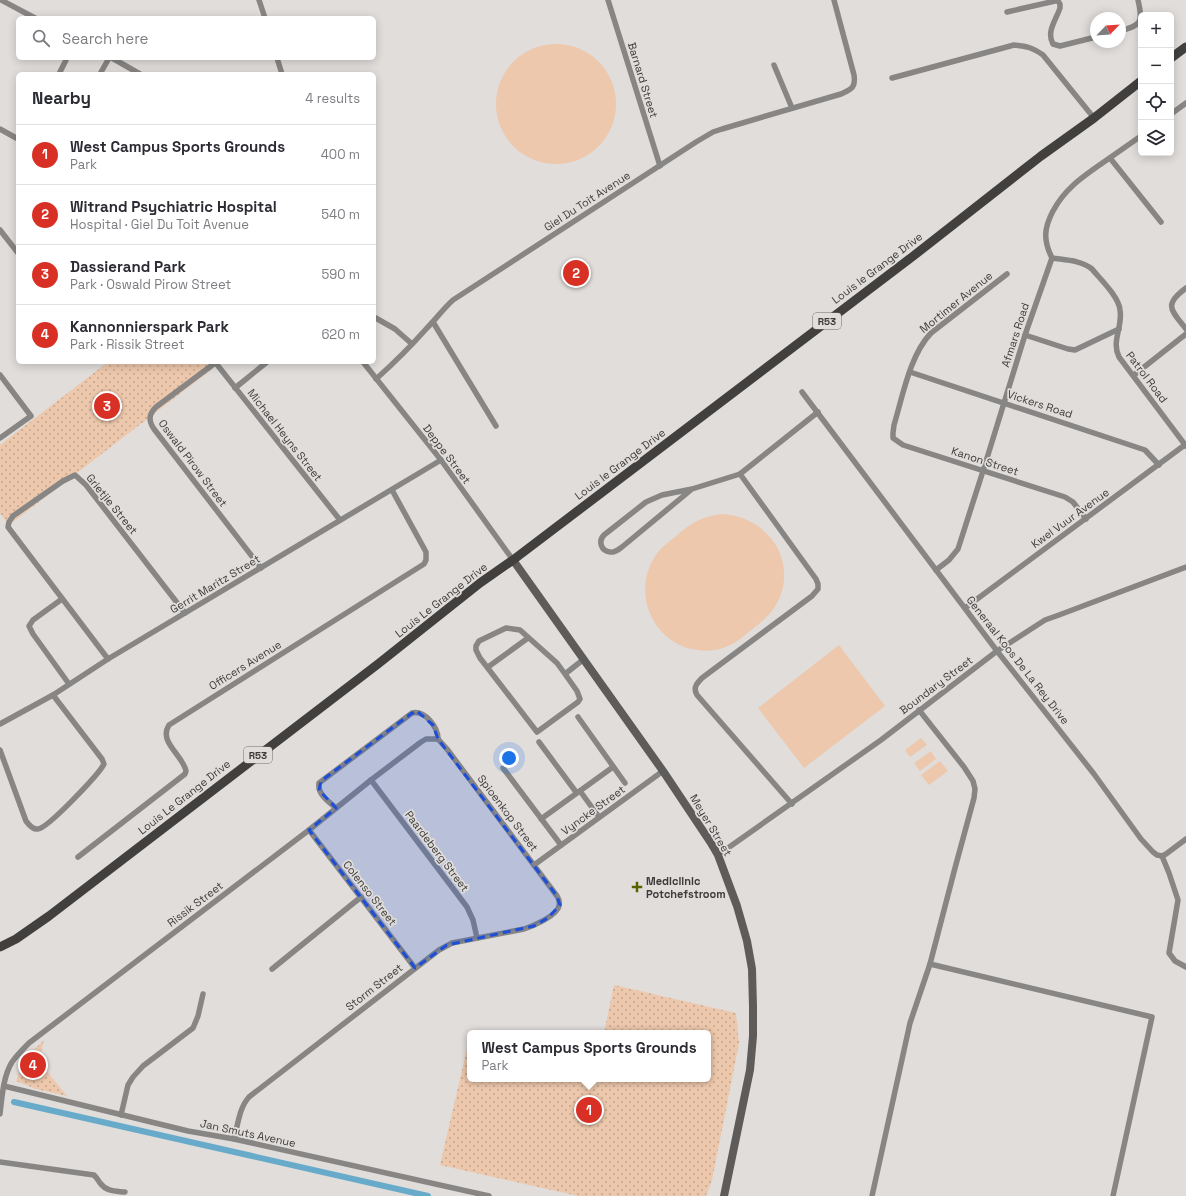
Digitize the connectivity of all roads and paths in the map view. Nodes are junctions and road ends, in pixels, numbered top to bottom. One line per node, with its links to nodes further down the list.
1 (1, 0): 7 (street)
2 (259, 0): 8 (street)
3 (608, 0): 32 (street, Barnard Street)
4 (834, 0): 25 (street, Giel Du Toit Avenue)
5 (1138, 0): 9 (street)
6 (1007, 12): 10 (street)
7 (31, 16)
8 (263, 16)
9 (1126, 29)
10 (1090, 38)
11 (1186, 46): 12 (main road)
12 (1174, 56)
13 (66, 60): 18 (street)
14 (109, 60): 19 (street)
15 (114, 60): 20 (street)
16 (278, 60): 21 (street)
17 (774, 65): 25 (street)
18 (60, 72)
19 (101, 72)
20 (136, 72)
21 (281, 72)
22 (892, 78): 27 (street)
23 (1138, 83): 27 (main road, Louis le Grange Drive / R53)
24 (1186, 103): 26 (street)
25 (792, 108): 32 (street, Giel Du Toit Avenue)
26 (1174, 112)
27 (1094, 118): 70 (main road, Louis le Grange Drive / R53)
28 (0, 129): 29 (street)
29 (16, 138)
30 (1138, 138): 31 (street)
31 (1110, 158): 33 (street); 36 (street)
32 (660, 166): 40 (street, Giel Du Toit Avenue)
33 (1160, 222)
34 (0, 230): 35 (street)
35 (16, 250)
36 (1052, 258): 41 (street, Patrol Road); 44 (street, Afmars Road)
37 (1007, 274): 50 (street, Mortimer Avenue)
38 (1186, 288): 42 (street)
39 (376, 318): 45 (street)
40 (433, 322): 45 (street, Giel Du Toit Avenue); 59 (street)
41 (1119, 329): 44 (street); 52 (street, Patrol Road)
42 (1186, 329)
43 (1186, 334): 52 (street)
44 (1026, 335): 56 (street, Afmars Road)
45 (412, 344): 53 (street, Giel Du Toit Avenue)
46 (212, 364): 72 (street, Oswald Pirow Street)
47 (217, 364): 54 (street, Michael Heyns Street)
48 (265, 364): 54 (street)
49 (365, 364): 53 (street, Deppe Street)
50 (910, 372): 56 (street, Vickers Road); 58 (street, Mortimer Avenue)
51 (0, 375): 60 (street)
52 (1134, 375): 61 (street, Patrol Road)
53 (376, 379): 62 (street, Deppe Street)
54 (235, 388): 69 (street, Michael Heyns Street)
55 (802, 392): 57 (street, Generaal Koos De La Rey Drive)
56 (1004, 403): 63 (street, Vickers Road); 64 (street, Afmars Road)
57 (818, 412): 65 (street); 73 (street, Generaal Koos De La Rey Drive)
58 (897, 416): 64 (street, Kanon Street)
59 (496, 426)
60 (0, 438)
61 (1186, 445): 63 (street, Kwel Vuur Avenue)
62 (441, 460): 67 (street, Gerrit Maritz Street); 70 (street, Deppe Street)
63 (1159, 465): 68 (street, Kwel Vuur Avenue)
64 (984, 471): 68 (street, Kanon Street); 73 (street, Afmars Road)
65 (740, 474): 66 (street); 97 (street)
66 (692, 489): 66 (street)
67 (392, 490): 69 (street, Gerrit Maritz Street); 106 (street, Officers Avenue)
68 (1086, 519): 75 (street, Kwel Vuur Avenue)
69 (340, 520): 72 (street, Gerrit Maritz Street)
70 (513, 560): 80 (street, Meyer Street); 111 (main road, Louis Le Grange Drive / R53)
71 (1186, 567): 78 (street, Boundary Street)
72 (261, 568): 76 (street, Gerrit Maritz Street)
73 (936, 570): 75 (street, Generaal Koos De La Rey Drive)
74 (62, 599): 76 (street, Grietjie Street); 79 (street, Grietjie Street); 83 (street)
75 (965, 608): 78 (street, Generaal Koos De La Rey Drive)
76 (185, 613): 79 (street, Gerrit Maritz Street)
77 (528, 638): 81 (street); 81 (street); 82 (street)
78 (997, 651): 85 (street, Boundary Street); 105 (street, Generaal Koos De La Rey Drive)
79 (108, 659): 83 (street, Gerrit Maritz Street)
80 (584, 660): 82 (street); 93 (street, Meyer Street)
81 (488, 667): 82 (street)
82 (565, 674)
83 (68, 684): 84 (street, Gerrit Maritz Street)
84 (52, 695): 87 (street, Gerrit Maritz Street); 90 (street)
85 (919, 710): 97 (street, Boundary Street); 112 (street)
86 (578, 717): 91 (street)
87 (0, 724)
88 (438, 739): 94 (street, Rissik Street); 98 (street, Spioenkop Street); 107 (street, Spioenkop Street)
89 (539, 742): 96 (street)
90 (0, 750)
91 (613, 767): 95 (street); 96 (street)
92 (503, 768): 100 (street)
93 (663, 771): 99 (street, Vyncke Street); 104 (street, Meyer Street)
94 (371, 780): 98 (street, Rissik Street); 110 (street, Paardeberg Street)
95 (625, 783)
96 (578, 792): 99 (street); 100 (street)
97 (792, 804): 104 (street, Boundary Street)
98 (336, 808): 101 (street, Rissik Street)
99 (599, 817): 103 (street, Vyncke Street)
100 (541, 819): 103 (street)
101 (308, 830): 108 (street, Colenso Street); 117 (street, Rissik Street)
102 (1186, 839): 105 (street)
103 (561, 845): 107 (street, Vyncke Street)
104 (718, 855): 124 (street, Meyer Street)
105 (1162, 856): 113 (street)
106 (78, 857)
107 (534, 865): 109 (street, Spioenkop Street)
108 (361, 897): 114 (street, Colenso Street); 115 (street)
109 (560, 901): 110 (street, Storm Street)
110 (477, 938): 114 (street, Storm Street)
111 (0, 947)
112 (930, 964): 125 (street); 126 (street)
113 (1186, 967)
114 (415, 968): 120 (street, Storm Street)
115 (272, 969)
116 (203, 994): 119 (street)
117 (4, 1086): 118 (street, Rissik Street); 119 (street, Jan Smuts Avenue)
118 (0, 1114)
119 (121, 1115): 120 (street, Jan Smuts Avenue)
120 (234, 1139): 123 (street, Jan Smuts Avenue)
121 (0, 1162): 122 (street)
122 (125, 1192)
123 (489, 1196)
124 (724, 1196)
125 (872, 1196)
126 (1113, 1196)

